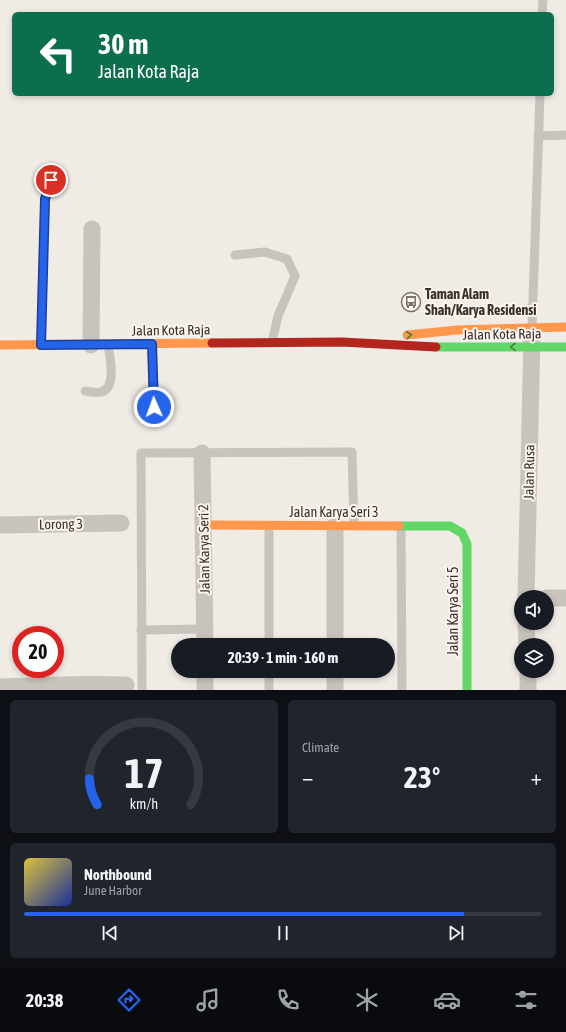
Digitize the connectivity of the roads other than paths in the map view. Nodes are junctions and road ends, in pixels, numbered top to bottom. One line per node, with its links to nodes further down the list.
1 (543, 0): 2 (lane)
2 (542, 12)
3 (540, 96): 5 (lane)
4 (566, 135): 5 (lane)
5 (538, 136): 10 (lane)
6 (51, 180): 15 (lane)
7 (92, 229): 16 (street)
8 (235, 255): 11 (lane)
9 (566, 327): 10 (main road, Jalan Kota Raja)
10 (532, 328): 12 (main road, Jalan Kota Raja, one-way to 10); 18 (street, Jalan Rusa)
11 (272, 342): 12 (main road, Jalan Kota Raja); 13 (main road, Jalan Kota Raja)
12 (342, 342): 18 (main road, Jalan Kota Raja, one-way to 12)
13 (152, 344): 17 (main road, Jalan Kota Raja); 21 (lane)
14 (0, 345): 15 (main road, Jalan Kota Raja)
15 (41, 345): 16 (main road, Jalan Kota Raja)
16 (91, 345): 17 (main road, Jalan Kota Raja)
17 (108, 345): 20 (lane)
18 (531, 347): 19 (main road, Jalan Kota Raja); 31 (street, Jalan Rusa)
19 (566, 347)
20 (85, 391)
21 (148, 414)
22 (202, 453): 25 (street, Jalan Karya Seri 2); 28 (lane); 34 (lane)
23 (121, 524): 24 (street, Lorong 3)
24 (0, 525)
25 (203, 525): 26 (main road, Jalan Karya Seri 3); 35 (street, Jalan Karya Seri 2)
26 (269, 526): 27 (main road, Jalan Karya Seri 3); 36 (lane)
27 (335, 526): 28 (main road, Jalan Karya Seri 3); 37 (street)
28 (354, 526): 29 (main road, Jalan Karya Seri 3)
29 (401, 526): 30 (main road, Jalan Karya Seri 3); 48 (lane)
30 (462, 533): 49 (main road, Jalan Karya Seri 5)
31 (526, 590)
32 (554, 598): 33 (street)
33 (566, 598)
34 (141, 630): 35 (lane); 43 (lane)
35 (204, 637)
36 (269, 638)
37 (335, 638)
38 (205, 678): 45 (street)
39 (269, 678): 46 (lane)
40 (335, 678): 47 (street)
41 (528, 678): 50 (street)
42 (0, 687): 44 (street)
43 (134, 687): 44 (street)
44 (47, 688)
45 (205, 690)
46 (269, 690)
47 (335, 690)
48 (402, 690)
49 (467, 690)
50 (528, 690)

